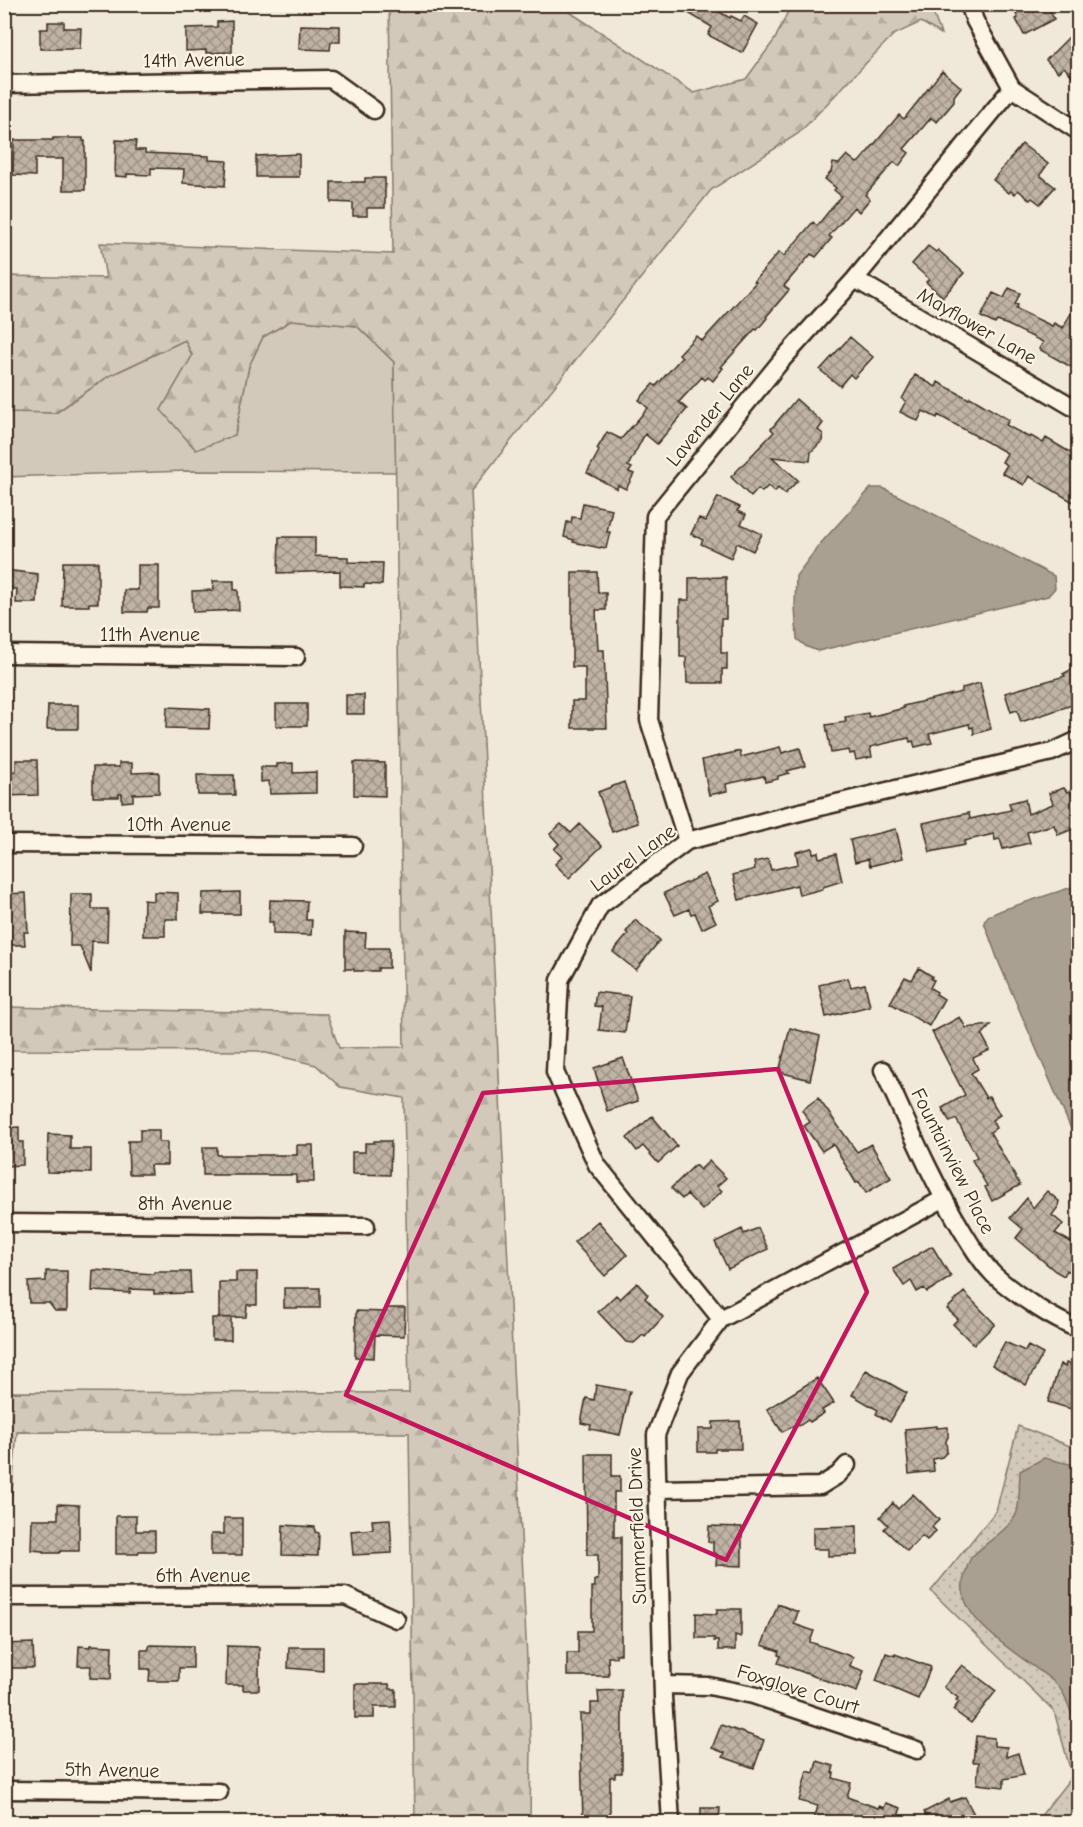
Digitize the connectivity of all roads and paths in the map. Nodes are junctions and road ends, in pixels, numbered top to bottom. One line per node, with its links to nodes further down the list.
1 (969, 4): 3 (street)
2 (4, 84): 4 (street, 14th Avenue)
3 (1012, 88): 5 (street); 6 (street, Lavender Lane)
4 (374, 110)
5 (1078, 131)
6 (855, 279): 7 (street, Mayflower Lane); 11 (street, Lavender Lane)
7 (1078, 410)
8 (4, 654): 9 (street, 11th Avenue)
9 (296, 657)
10 (1078, 740): 11 (street, Laurel Lane)
11 (687, 842): 18 (street, Laurel Lane)
12 (4, 844): 13 (street, 10th Avenue)
13 (353, 846)
14 (883, 1070): 15 (street, Fountainview Place)
15 (943, 1199): 18 (street, Summerfield Drive); 19 (street, Fountainview Place)
16 (4, 1223): 17 (street, 8th Avenue)
17 (366, 1226)
18 (721, 1319): 21 (street, Summerfield Drive)
19 (1078, 1329)
20 (848, 1465): 21 (street)
21 (657, 1489): 24 (street, Summerfield Drive)
22 (4, 1597): 23 (street, 6th Avenue)
23 (396, 1619)
24 (663, 1685): 25 (street, Foxglove Court); 28 (street, Summerfield Drive)
25 (917, 1750)
26 (4, 1790): 27 (street, 5th Avenue)
27 (219, 1792)
28 (671, 1822)

